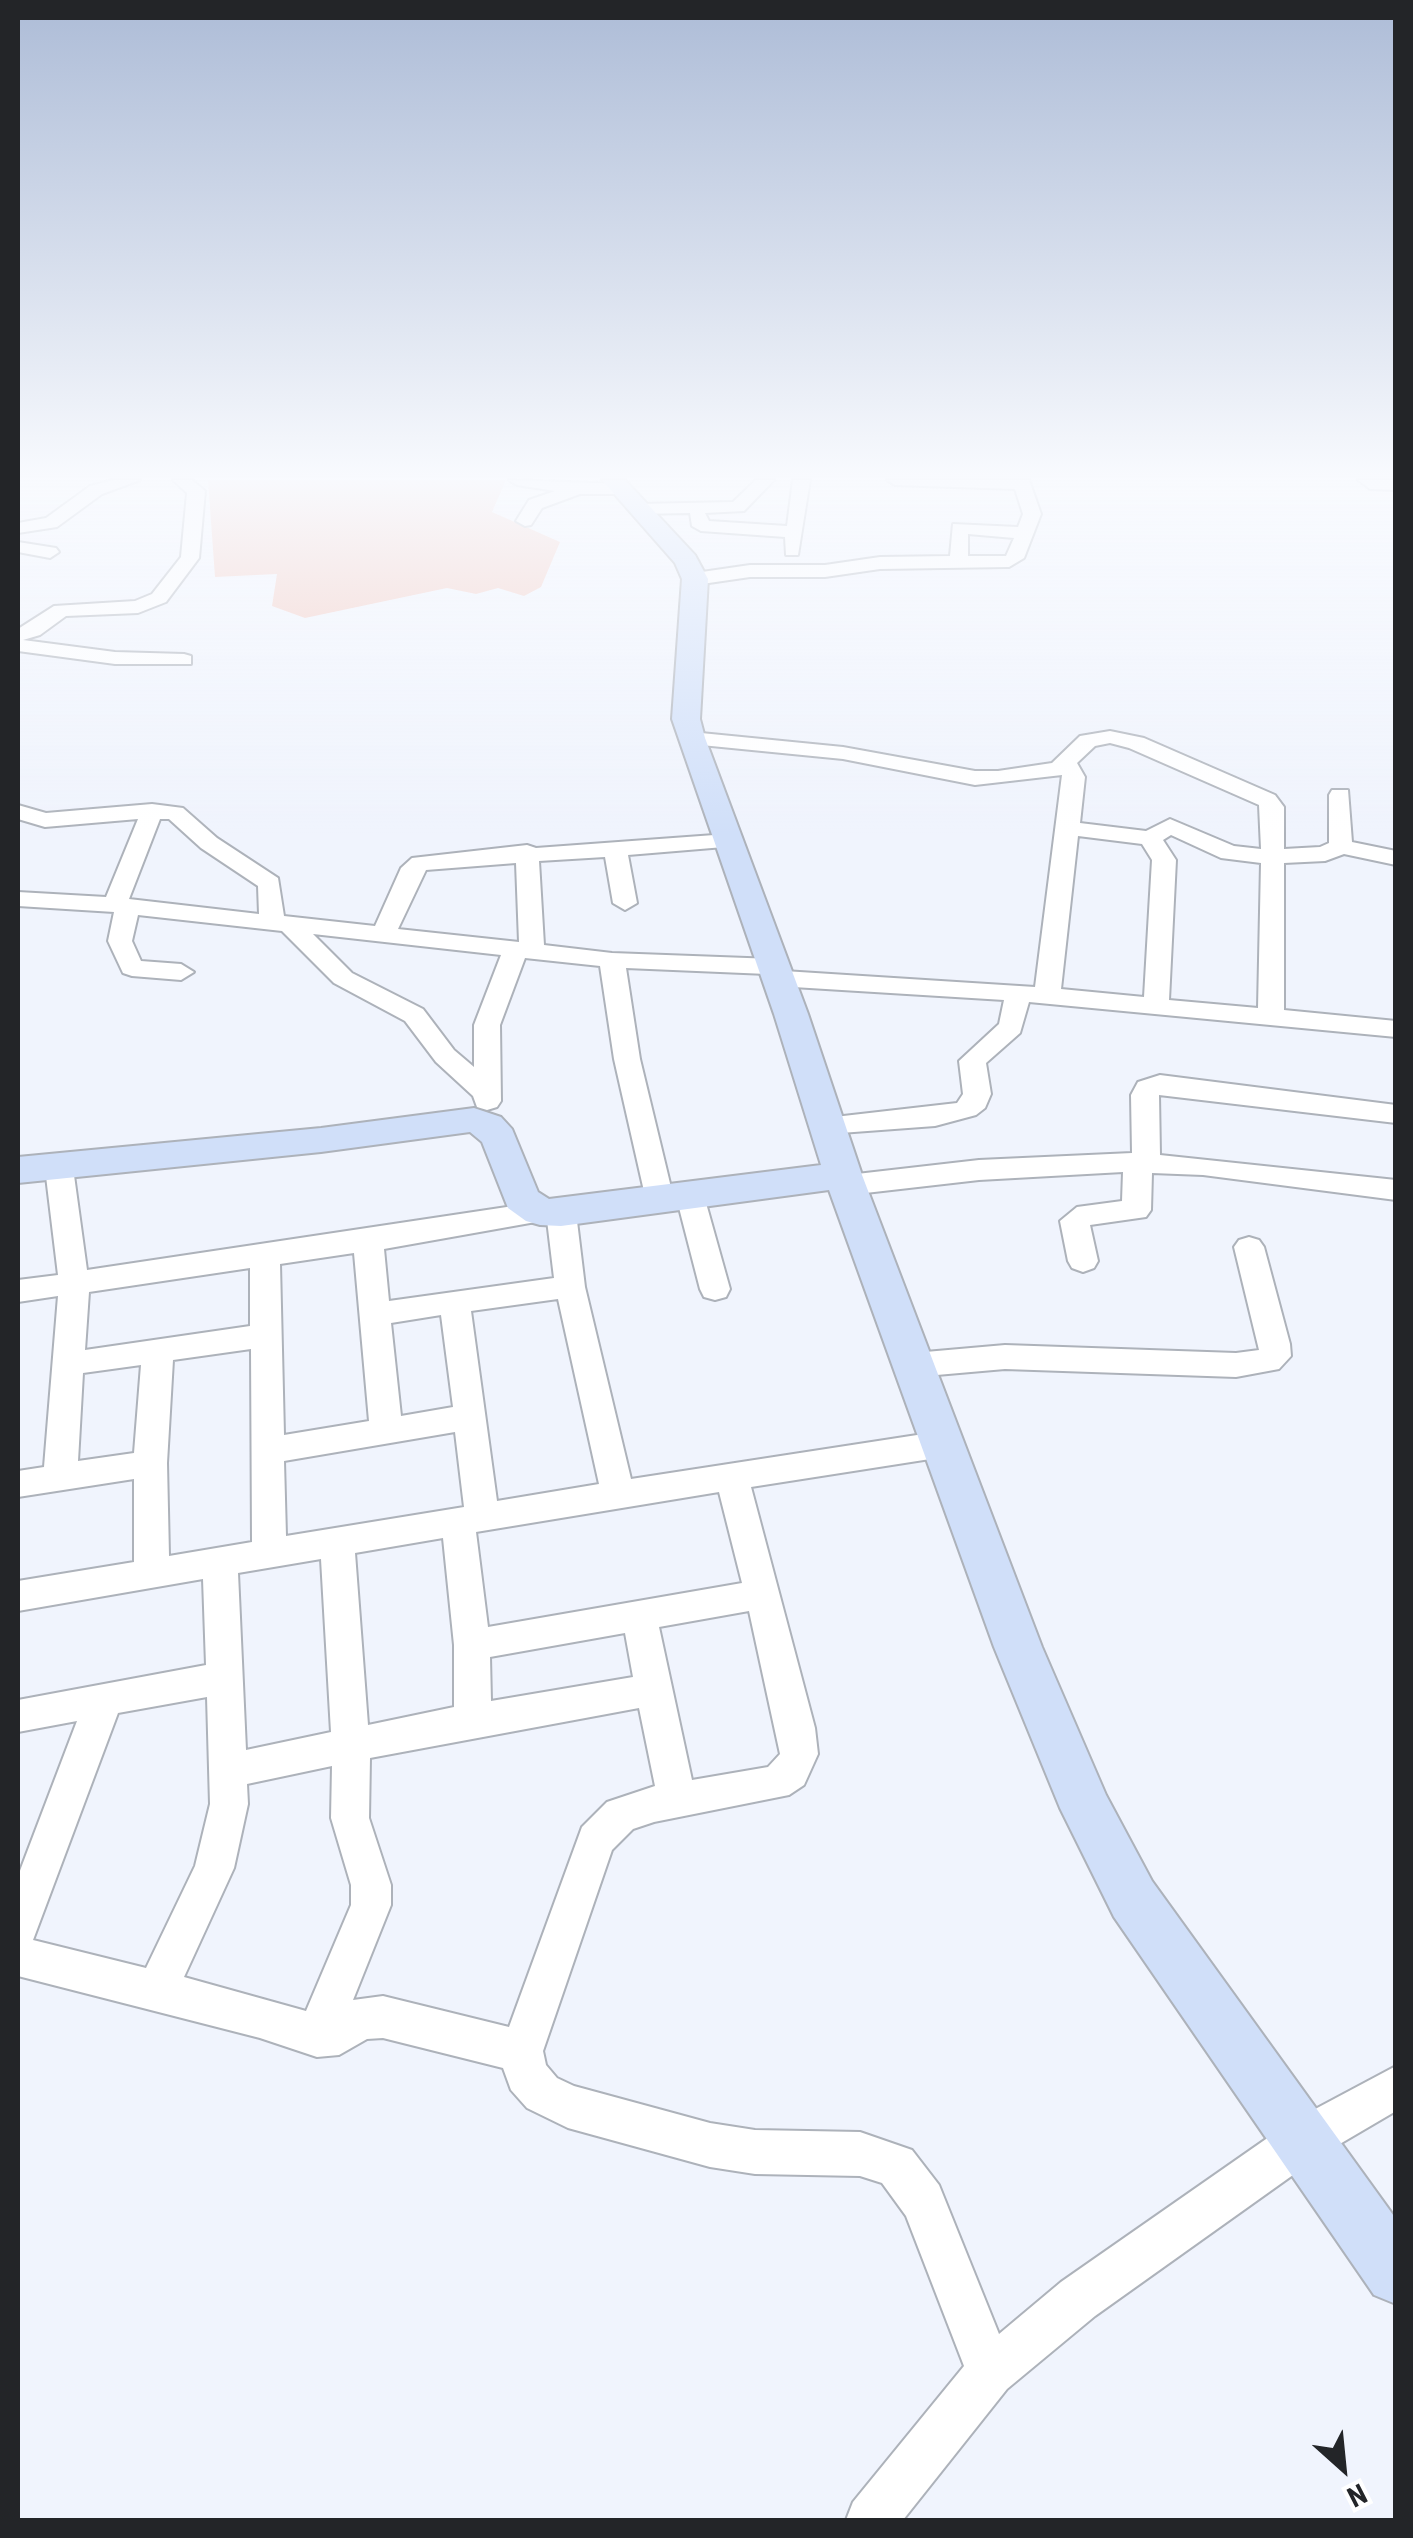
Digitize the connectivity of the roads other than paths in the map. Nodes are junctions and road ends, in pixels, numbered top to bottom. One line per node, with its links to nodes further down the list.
1 (158, 598): 3 (street)
2 (698, 598): 6 (street)
3 (18, 636)
4 (18, 644): 5 (street)
5 (184, 660)
6 (691, 738): 7 (street); 13 (street)
7 (1067, 764): 11 (street); 17 (street)
8 (1340, 795): 14 (street)
9 (152, 810): 10 (street); 21 (street); 22 (street)
10 (18, 812)
11 (1068, 828): 12 (street); 29 (street)
12 (1150, 838): 17 (street); 30 (street)
13 (728, 841): 15 (street); 27 (street)
14 (1340, 846): 17 (street); 18 (street)
15 (615, 847): 16 (street); 20 (street)
16 (527, 852): 23 (street); 24 (street)
17 (1271, 857): 31 (street)
18 (1396, 858)
19 (18, 899): 21 (street)
20 (625, 903)
21 (121, 906): 22 (street); 26 (street)
22 (282, 926): 23 (street); 33 (street)
23 (383, 936): 24 (street)
24 (524, 951): 25 (street); 33 (street)
25 (612, 960): 27 (street); 41 (street)
26 (181, 972)
27 (776, 972): 28 (street); 35 (street)
28 (1018, 993): 29 (street); 35 (street)
29 (1047, 996): 30 (street)
30 (1156, 1006): 31 (street)
31 (1271, 1017): 32 (street)
32 (1396, 1029)
33 (487, 1110): 37 (street); 42 (street)
34 (1396, 1114): 36 (street)
35 (827, 1124): 39 (street)
36 (1142, 1163): 39 (street); 40 (street); 46 (street)
37 (60, 1168): 38 (street); 47 (street)
38 (18, 1170)
39 (846, 1180): 41 (street); 56 (street)
40 (1396, 1190)
41 (675, 1198): 42 (street); 49 (street)
42 (550, 1212): 43 (street); 48 (street)
43 (368, 1241): 45 (street); 52 (street)
44 (1249, 1247): 56 (street)
45 (265, 1256): 47 (street); 53 (street)
46 (1083, 1261)
47 (74, 1282): 50 (street); 55 (street)
48 (570, 1287): 51 (street); 65 (street)
49 (715, 1289)
50 (18, 1290)
51 (455, 1302): 52 (street); 57 (street)
52 (375, 1314): 58 (street)
53 (266, 1335): 54 (street); 60 (street)
54 (158, 1353): 55 (street); 61 (street)
55 (67, 1364): 63 (street)
56 (914, 1365): 59 (street)
57 (470, 1417): 58 (street); 66 (street)
58 (386, 1432): 60 (street)
59 (943, 1444): 62 (street); 89 (street)
60 (267, 1451): 68 (street)
61 (150, 1463): 63 (street); 70 (street)
62 (732, 1476): 65 (street); 71 (street)
63 (60, 1477): 64 (street)
64 (18, 1484)
65 (618, 1494): 66 (street)
66 (470, 1520): 67 (street); 74 (street)
67 (337, 1543): 68 (street); 80 (street)
68 (269, 1554): 69 (street)
69 (220, 1561): 70 (street); 75 (street)
70 (152, 1572): 72 (street)
71 (762, 1594): 73 (street); 82 (street)
72 (18, 1596)
73 (639, 1615): 74 (street); 76 (street)
74 (472, 1645): 79 (street)
75 (226, 1678): 77 (street); 81 (street)
76 (655, 1690): 79 (street); 82 (street)
77 (104, 1703): 78 (street); 83 (street)
78 (18, 1716)
79 (473, 1720): 80 (street)
80 (351, 1747): 81 (street); 86 (street)
81 (230, 1770): 85 (street)
82 (677, 1800): 87 (street)
83 (18, 1927)
84 (18, 1956): 85 (street)
85 (157, 1990): 86 (street)
86 (317, 2036): 87 (street)
87 (522, 2051): 91 (street)
88 (1396, 2088): 89 (street)
89 (1305, 2140): 90 (street); 91 (street)
90 (1396, 2274)
91 (990, 2372): 92 (street)
92 (871, 2520)

